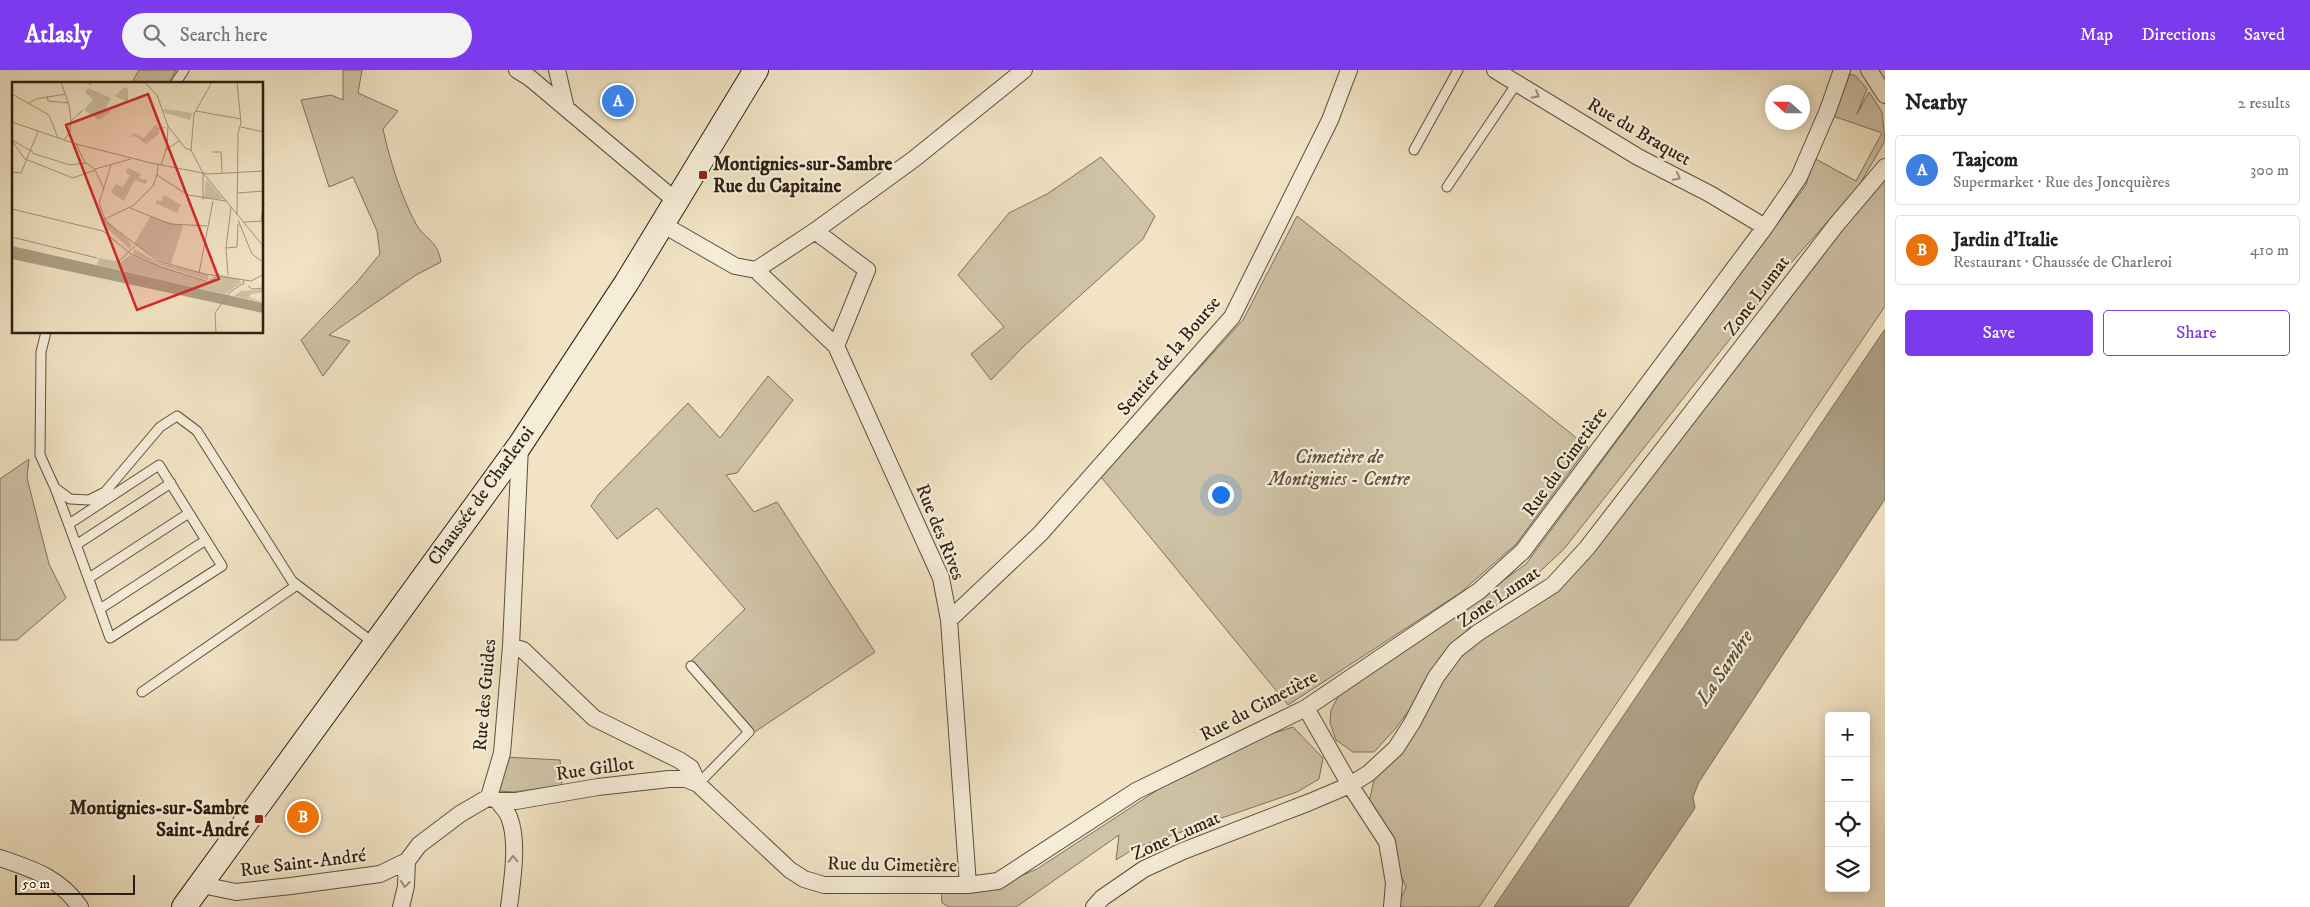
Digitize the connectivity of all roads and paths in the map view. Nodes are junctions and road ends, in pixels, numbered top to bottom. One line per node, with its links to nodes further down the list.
1 (184, 70): 11 (lane)
2 (517, 70): 14 (street)
3 (557, 70): 14 (street)
4 (756, 70): 18 (main road, Chaussée de Charleroi)
5 (1024, 70): 21 (street)
6 (1349, 70): 35 (street, Sentier de la Bourse)
7 (1458, 70): 15 (lane)
8 (1494, 70): 12 (street, Rue du Braquet)
9 (1842, 70): 20 (street, Rue du Cimetière)
10 (1869, 70): 13 (street)
11 (177, 82)
12 (1516, 83): 17 (lane); 20 (street, Rue du Braquet, one-way to 20)
13 (1885, 95)
14 (566, 108): 18 (street)
15 (1414, 150)
16 (1885, 167): 42 (street, Zone Lumat)
17 (1447, 187)
18 (676, 201): 19 (main road, Chaussée de Charleroi)
19 (662, 224): 22 (street); 25 (main road, Chaussée de Charleroi)
20 (1765, 227): 40 (street, Rue du Cimetière)
21 (815, 231): 22 (street); 24 (street)
22 (756, 270): 24 (street, Rue des Rives)
23 (46, 334): 27 (lane)
24 (836, 346): 35 (street, Rue des Rives)
25 (520, 445): 36 (main road, Chaussée de Charleroi); 37 (street, Rue des Guides)
26 (171, 484): 28 (lane); 29 (lane); 31 (lane)
27 (55, 488): 29 (lane); 33 (lane)
28 (189, 513): 30 (lane); 32 (lane)
29 (69, 524): 31 (lane)
30 (206, 540): 34 (lane); 34 (lane)
31 (76, 545): 32 (lane)
32 (89, 578): 34 (lane)
33 (297, 585): 36 (lane); 39 (lane)
34 (100, 608)
35 (950, 620): 47 (street, Rue des Rives)
36 (376, 644): 46 (main road, Chaussée de Charleroi)
37 (511, 646): 41 (street, Rue du Cimetière); 43 (street, Rue des Guides)
38 (691, 666): 41 (lane)
39 (142, 692)
40 (1306, 708): 42 (street); 47 (street, Rue du Cimetière)
41 (698, 784): 43 (street, Rue Gillot); 47 (street, Rue du Cimetière)
42 (1350, 785): 52 (street, Zone Lumat); 53 (street)
43 (493, 799): 45 (street); 51 (street, one-way to 43)
44 (0, 858): 48 (street)
45 (407, 861): 46 (street, Rue Saint-André); 50 (street, one-way to 50)
46 (202, 885): 49 (main road, Chaussée de Charleroi)
47 (968, 886)
48 (80, 907)
49 (184, 907)
50 (401, 907)
51 (509, 907)
52 (1094, 907)
53 (1392, 907)

